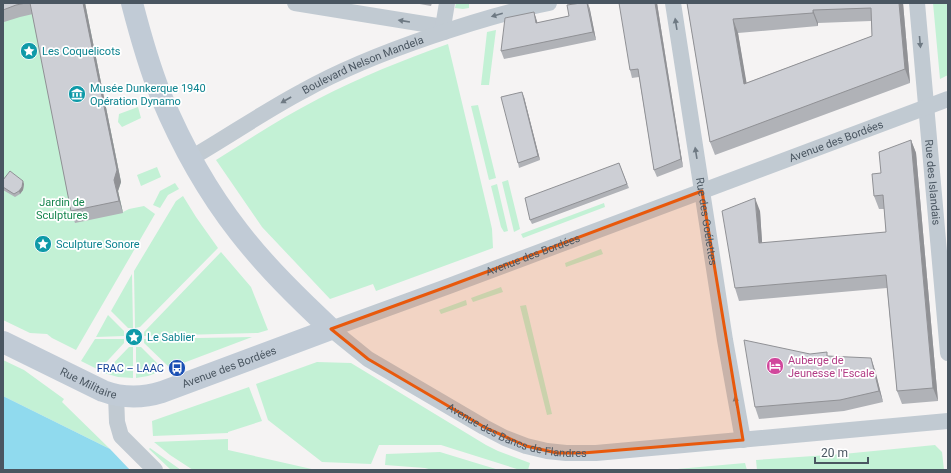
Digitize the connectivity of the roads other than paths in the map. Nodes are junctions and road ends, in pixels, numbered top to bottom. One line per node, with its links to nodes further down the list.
1 (132, 3): 10 (street, Avenue des Bancs de Flandres)
2 (295, 3): 7 (street, one-way to 2)
3 (447, 3): 7 (street)
4 (549, 3): 7 (street, Boulevard Nelson Mandela, one-way to 7)
5 (673, 3): 11 (street, Rue des Goélettes, one-way to 5)
6 (917, 3): 9 (street, Rue des Islandais, one-way to 9)
7 (443, 29): 10 (street, Boulevard Nelson Mandela, one-way to 10)
8 (948, 100): 9 (street, Avenue des Bordées)
9 (926, 107): 11 (street, Avenue des Bordées); 14 (street, Rue des Islandais)
10 (191, 158): 12 (street, Avenue des Bancs de Flandres)
11 (702, 191): 12 (street, Avenue des Bordées); 17 (street, Rue des Goélettes, one-way to 11)
12 (331, 329): 15 (street, Avenue des Bordées); 17 (street, Avenue des Bancs de Flandres)
13 (3, 342): 15 (street, Rue Militaire)
14 (948, 354)
15 (116, 394): 18 (street, Rue Militaire)
16 (948, 421): 17 (street, Avenue des Bancs de Flandres)
17 (743, 440)
18 (155, 470)

